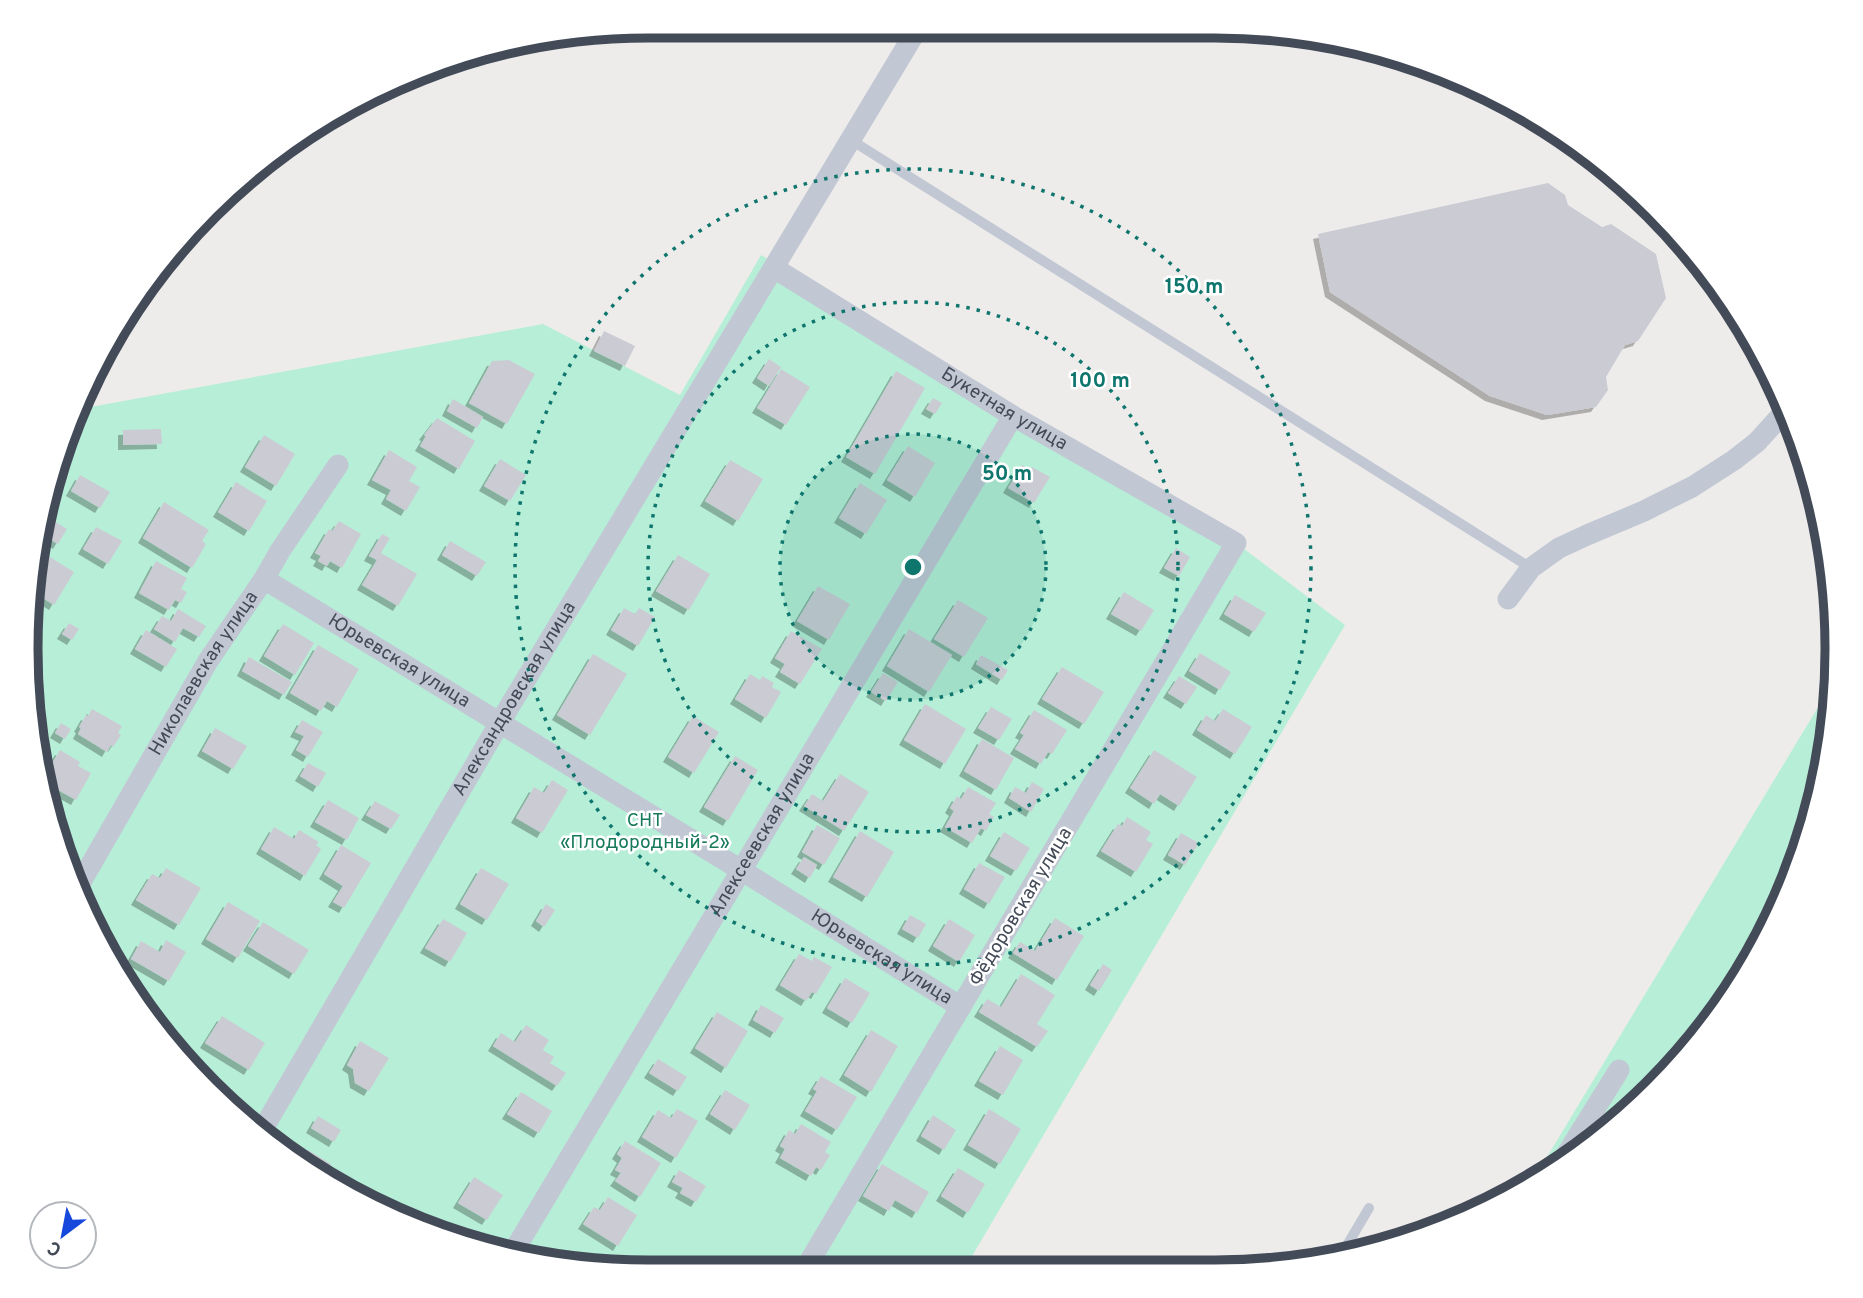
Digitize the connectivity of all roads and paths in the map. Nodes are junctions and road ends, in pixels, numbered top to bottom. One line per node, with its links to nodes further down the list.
1 (912, 38): 2 (street, Александровская улица)
2 (851, 140): 3 (street, Александровская улица); 8 (lane)
3 (774, 268): 4 (street, Букетная улица); 11 (street, Александровская улица)
4 (1013, 416): 7 (street, Букетная улица); 12 (street, Алексеевская улица)
5 (1779, 418): 8 (street)
6 (338, 465): 9 (street, Николаевская улица)
7 (1236, 543): 14 (street, Фёдоровская улица)
8 (1531, 568): 10 (street)
9 (264, 579): 11 (street, Юрьевская улица); 13 (street, Николаевская улица)
10 (1508, 599)
11 (499, 724): 12 (street, Юрьевская улица); 16 (street, Александровская улица)
12 (741, 870): 14 (street, Юрьевская улица); 19 (street, Алексеевская улица)
13 (83, 878)
14 (961, 1007): 21 (street, Фёдоровская улица)
15 (1619, 1070): 17 (street)
16 (266, 1124)
17 (1575, 1141)
18 (1369, 1208): 20 (lane)
19 (517, 1245)
20 (1346, 1245)
21 (810, 1260)

